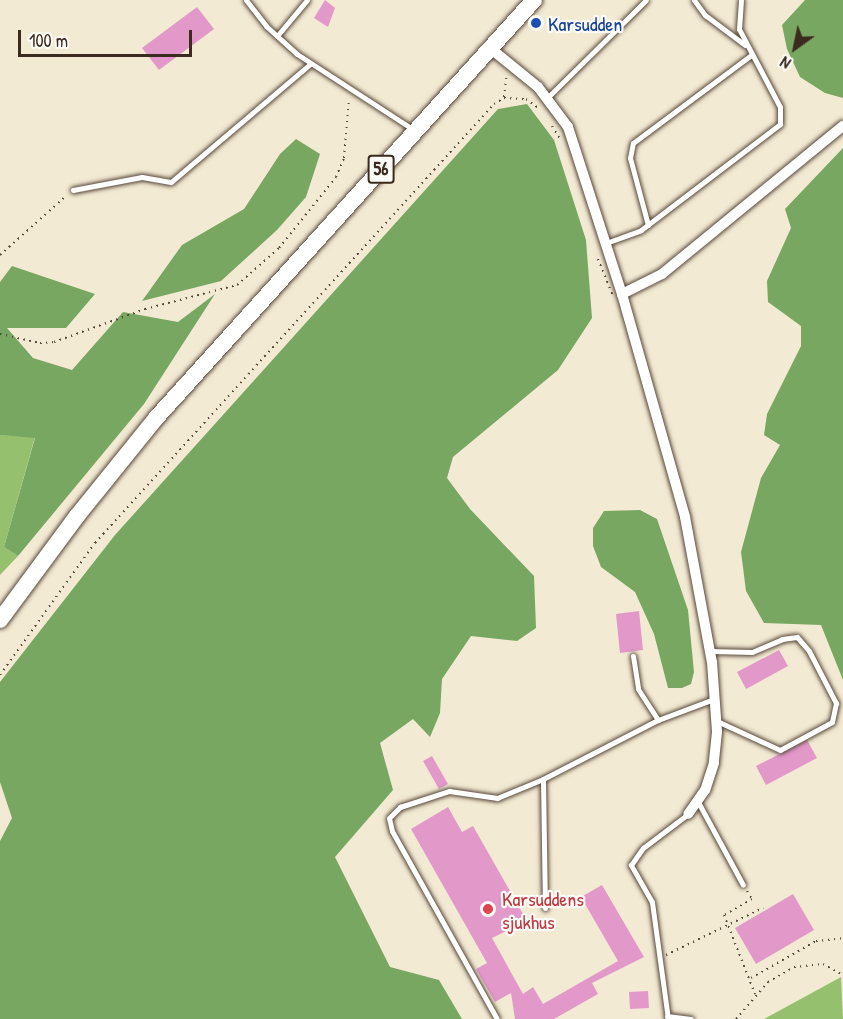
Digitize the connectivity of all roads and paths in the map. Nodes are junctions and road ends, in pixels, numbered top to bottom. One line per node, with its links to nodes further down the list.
1 (246, 0): 7 (lane)
2 (307, 0): 7 (lane)
3 (534, 0): 9 (highway, 56)
4 (646, 0): 15 (lane)
5 (694, 0): 8 (lane)
6 (741, 0): 8 (lane)
7 (277, 36): 11 (lane)
8 (747, 46): 10 (lane)
9 (490, 48): 12 (street); 19 (highway, 56)
10 (752, 55): 22 (lane); 22 (lane)
11 (310, 64): 13 (lane); 21 (lane)
12 (516, 66): 14 (path); 15 (street)
13 (350, 89): 19 (lane); 27 (path)
14 (504, 98): 16 (path); 31 (path)
15 (547, 98): 23 (street)
16 (542, 112)
17 (549, 121): 20 (path)
18 (843, 126): 26 (street)
19 (415, 131): 28 (highway, 56)
20 (561, 141)
21 (73, 190): 25 (path)
22 (648, 225): 23 (lane)
23 (606, 243): 26 (street)
24 (595, 249): 26 (path)
25 (0, 255)
26 (622, 294): 29 (street)
27 (0, 334)
28 (0, 620)
29 (710, 651): 32 (street); 34 (lane)
30 (633, 656): 33 (lane)
31 (0, 675)
32 (716, 698): 33 (lane); 34 (street)
33 (658, 720): 35 (lane)
34 (717, 721): 36 (street)
35 (543, 779): 39 (lane); 48 (lane)
36 (697, 800): 37 (street); 38 (lane)
37 (688, 814): 43 (lane)
38 (743, 885): 41 (path)
39 (545, 908)
40 (763, 908): 41 (path)
41 (728, 928): 43 (path); 45 (path)
42 (843, 938): 45 (path)
43 (660, 958): 47 (lane)
44 (843, 975): 46 (path)
45 (751, 979): 46 (path)
46 (755, 994): 50 (path)
47 (668, 1018): 49 (lane)
48 (497, 1019)
49 (691, 1019)
50 (736, 1019)

